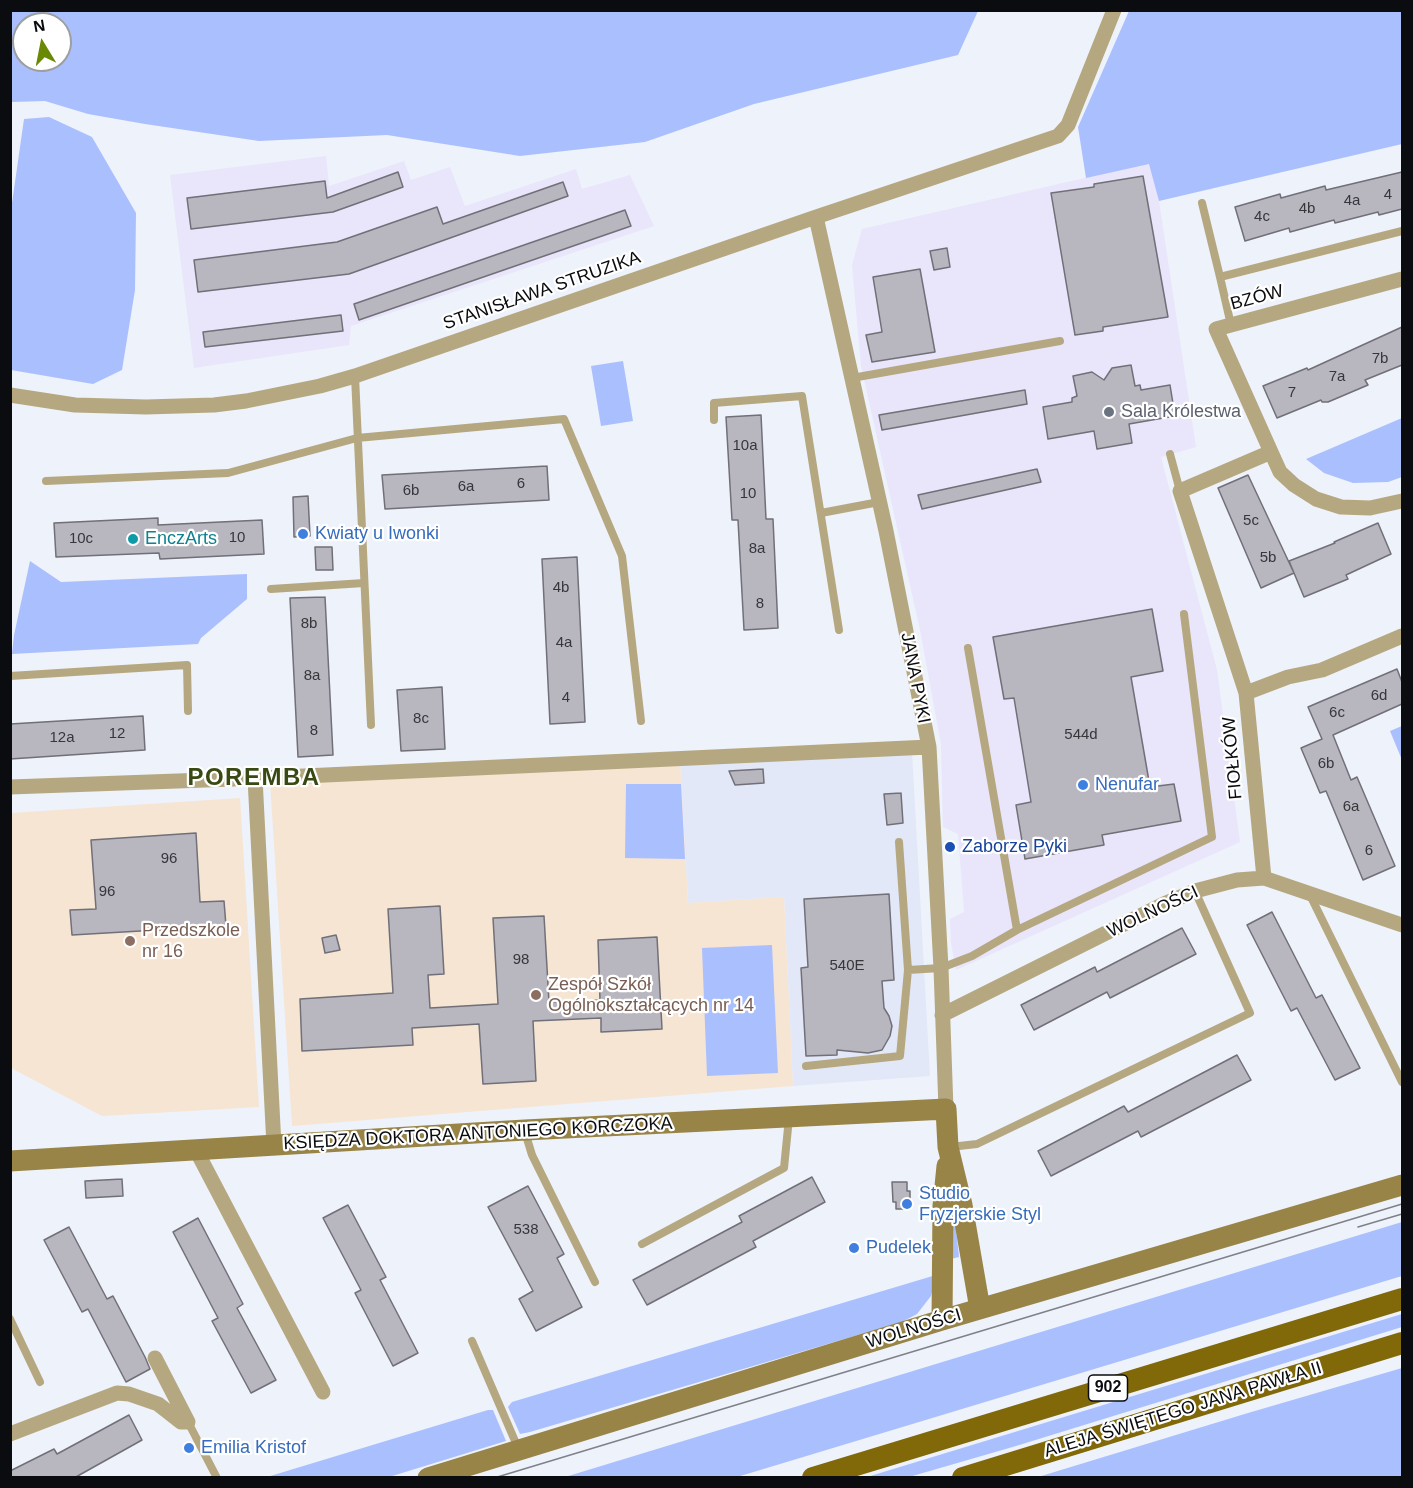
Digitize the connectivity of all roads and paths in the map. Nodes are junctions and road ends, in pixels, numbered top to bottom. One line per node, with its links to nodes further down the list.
1 (1114, 10): 3 (street, STANISŁAWA STRUZIKA)
2 (1202, 203): 5 (lane)
3 (816, 217): 9 (street, STANISŁAWA STRUZIKA); 10 (street, JANA PYKI)
4 (1402, 231): 5 (lane)
5 (1220, 277): 7 (lane)
6 (1402, 279): 7 (street, BZÓW)
7 (1230, 325): 14 (street, BZÓW)
8 (1060, 341): 10 (lane)
9 (355, 376): 11 (street, STANISŁAWA STRUZIKA); 13 (lane)
10 (852, 378): 19 (street, JANA PYKI)
11 (10, 395)
12 (714, 420): 20 (lane)
13 (357, 438): 16 (lane); 21 (lane); 30 (lane)
14 (1271, 452): 17 (street); 18 (street, BZÓW)
15 (1170, 454): 17 (lane)
16 (46, 481)
17 (1180, 491): 28 (street)
18 (1402, 501)
19 (879, 502): 20 (lane); 32 (street, JANA PYKI)
20 (821, 513): 24 (lane)
21 (364, 584): 22 (lane); 31 (lane)
22 (271, 589)
23 (1184, 614): 40 (lane)
24 (839, 630)
25 (1402, 636): 28 (street, FIOŁKÓW)
26 (968, 648): 40 (lane)
27 (10, 676): 29 (lane)
28 (1246, 693): 36 (street, FIOŁKÓW)
29 (188, 711)
30 (641, 721)
31 (371, 725)
32 (929, 747): 33 (street); 41 (street, JANA PYKI)
33 (255, 778): 34 (street); 49 (street)
34 (10, 787)
35 (899, 843): 42 (lane)
36 (1264, 878): 37 (street, WOLNOŚCI); 38 (street)
37 (1195, 891): 43 (street, WOLNOŚCI); 50 (lane)
38 (1310, 895): 39 (street); 45 (lane)
39 (1402, 925)
40 (1017, 930): 41 (lane)
41 (941, 968): 42 (lane); 43 (street, JANA PYKI)
42 (908, 970): 44 (lane)
43 (942, 1015): 46 (street, JANA PYKI)
44 (806, 1066)
45 (1402, 1082)
46 (946, 1109): 47 (street, KSIĘDZA DOKTORA ANTONIEGO KORCZOKA); 50 (street, JANA PYKI)
47 (789, 1117): 48 (street, KSIĘDZA DOKTORA ANTONIEGO KORCZOKA); 54 (lane)
48 (525, 1130): 49 (street, KSIĘDZA DOKTORA ANTONIEGO KORCZOKA); 55 (lane)
49 (274, 1146): 51 (street, KSIĘDZA DOKTORA ANTONIEGO KORCZOKA)
50 (948, 1147): 57 (street, JANA PYKI); 59 (street, JANA PYKI)
51 (196, 1150): 52 (street, KSIĘDZA DOKTORA ANTONIEGO KORCZOKA); 64 (street)
52 (10, 1161)
53 (1402, 1185): 57 (street, WOLNOŚCI)
54 (642, 1244)
55 (595, 1282)
56 (1402, 1299): 70 (main road, 902)
57 (980, 1309): 59 (street, WOLNOŚCI)
58 (10, 1320): 63 (lane)
59 (942, 1320): 67 (street, WOLNOŚCI)
60 (472, 1341): 67 (lane)
61 (1402, 1343): 71 (main road, ALEJA ŚWIĘTEGO JANA PAWŁA II / 902)
62 (155, 1358): 65 (street)
63 (40, 1382)
64 (322, 1392)
65 (188, 1422): 66 (street); 68 (lane)
66 (10, 1434)
67 (519, 1450): 69 (street, WOLNOŚCI)
68 (217, 1478)
69 (428, 1478)
70 (813, 1478)
71 (963, 1478)

